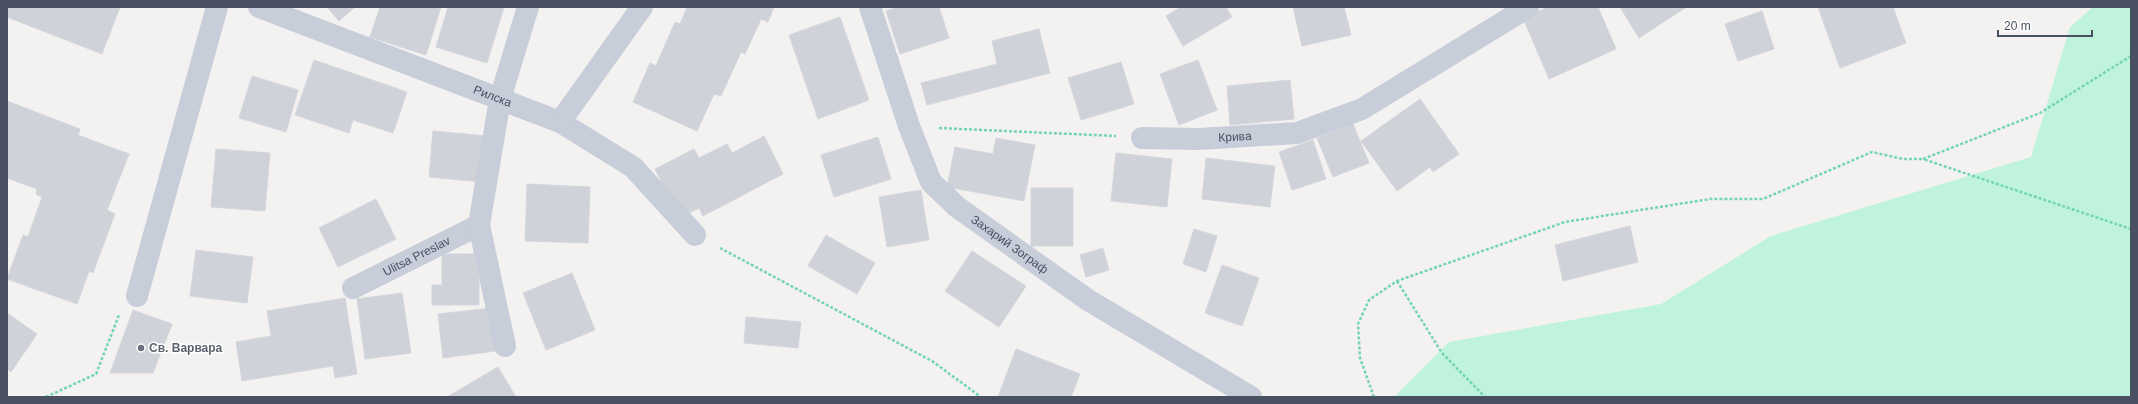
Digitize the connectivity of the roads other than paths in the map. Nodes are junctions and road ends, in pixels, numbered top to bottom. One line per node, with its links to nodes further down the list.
1 (217, 7): 13 (street)
2 (259, 7): 7 (street, Рилска)
3 (528, 7): 7 (street)
4 (642, 7): 8 (street)
5 (870, 7): 15 (street, Захарий Зограф)
6 (1528, 7): 9 (street, Крива)
7 (500, 98): 8 (street, Рилска); 10 (street)
8 (560, 122): 11 (street, Рилска)
9 (1142, 138)
10 (479, 225): 12 (street, Ulitsa Preslav); 14 (street)
11 (695, 235)
12 (353, 288)
13 (137, 296)
14 (505, 346)
15 (1251, 397)

